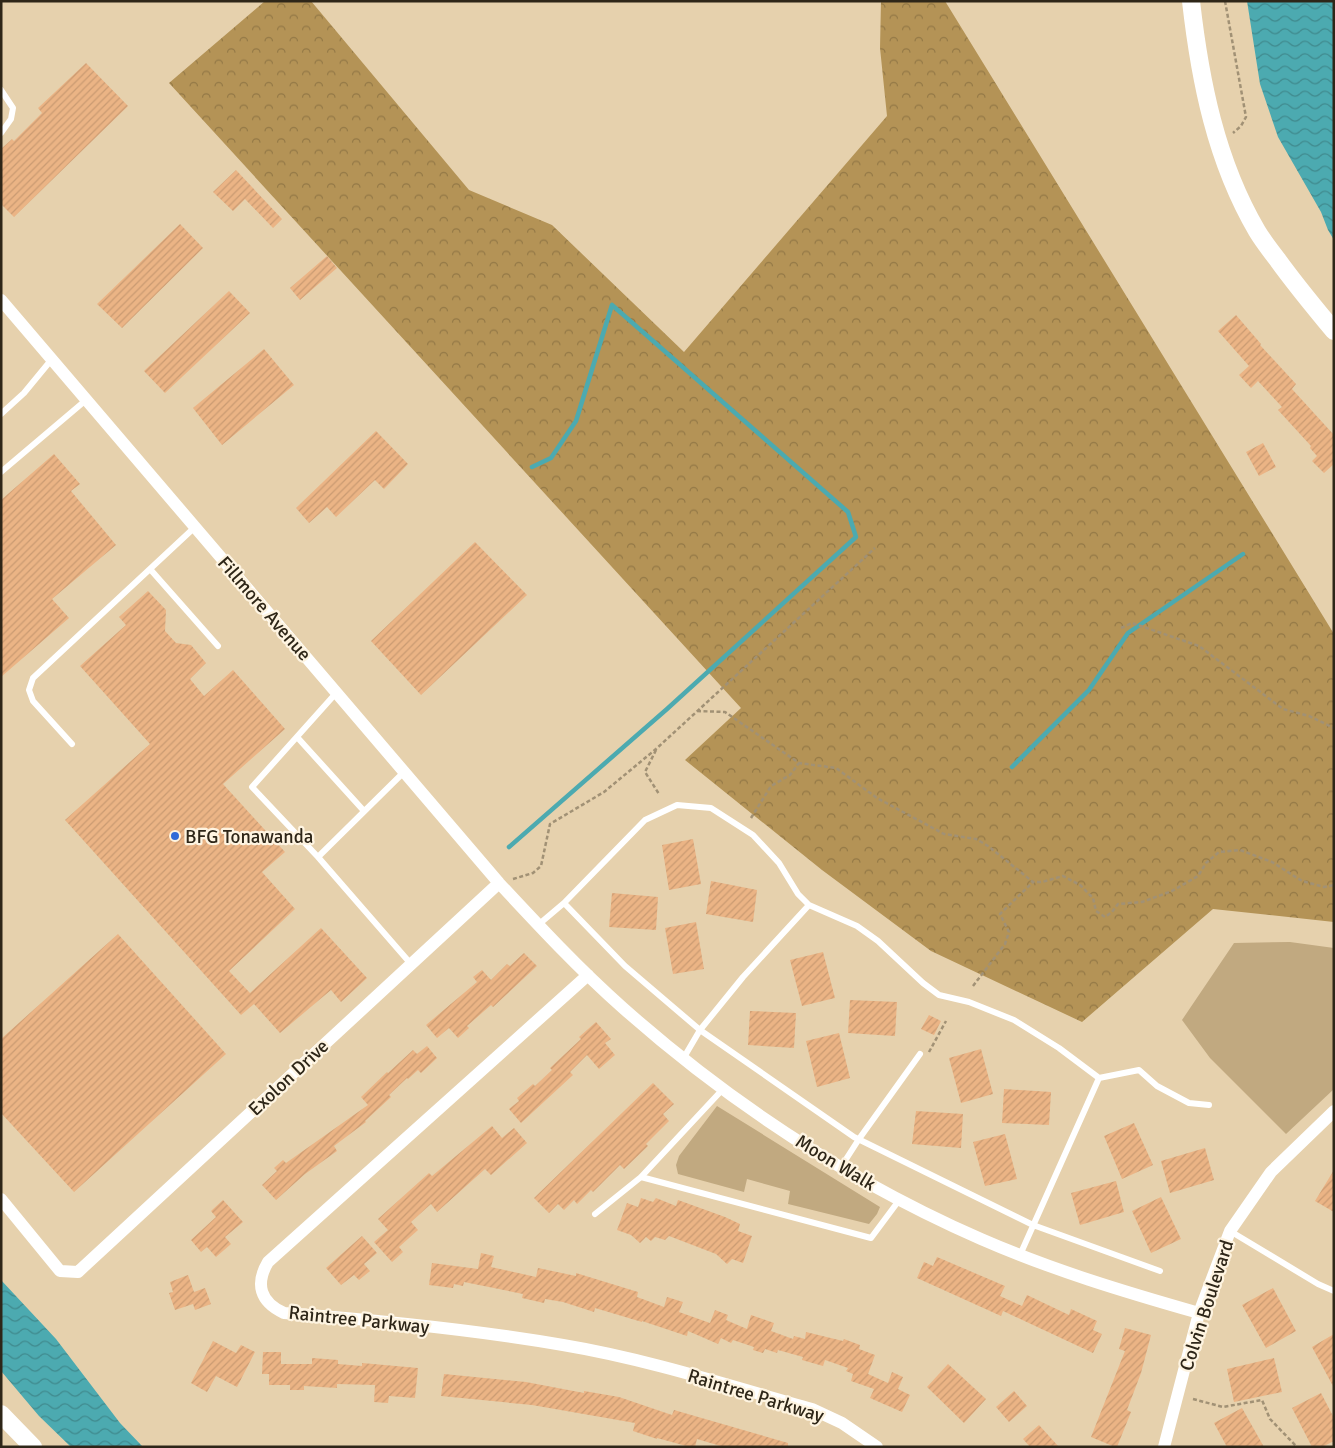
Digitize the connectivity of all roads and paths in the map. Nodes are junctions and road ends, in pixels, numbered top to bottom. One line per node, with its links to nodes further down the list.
1 (1191, 1): 7 (street)
2 (1225, 1): 5 (path)
3 (1, 90): 4 (lane)
4 (1, 133)
5 (1228, 137)
6 (1, 300): 8 (street, Fillmore Avenue)
7 (1334, 331)
8 (52, 359): 9 (street, Fillmore Avenue); 10 (lane)
9 (86, 400): 11 (lane); 12 (street, Fillmore Avenue)
10 (1, 414)
11 (1, 472)
12 (196, 527): 14 (lane); 17 (street, Fillmore Avenue)
13 (875, 548): 18 (path)
14 (150, 569): 16 (lane); 21 (lane)
15 (1121, 628): 19 (path)
16 (218, 646)
17 (337, 692): 20 (lane); 24 (street, Fillmore Avenue)
18 (697, 711): 22 (path); 23 (path)
19 (1334, 728)
20 (297, 737): 26 (lane); 28 (lane)
21 (72, 744)
22 (656, 749): 25 (path); 30 (path)
23 (799, 763): 27 (path); 29 (path)
24 (404, 771): 26 (lane); 30 (street, Fillmore Avenue)
25 (659, 794)
26 (364, 811): 28 (lane)
27 (751, 818)
28 (318, 857): 36 (lane)
29 (1033, 882): 31 (path); 38 (path)
30 (499, 883): 34 (street, Fillmore Avenue); 36 (street, Exolon Drive)
31 (1334, 885)
32 (564, 902): 33 (lane); 35 (lane); 40 (lane)
33 (809, 904): 40 (lane); 43 (lane)
34 (529, 916): 35 (street, Moon Walk)
35 (538, 925): 37 (street, Moon Walk)
36 (411, 964): 50 (street, Exolon Drive)
37 (588, 976): 42 (street, Moon Walk); 62 (street, Raintree Parkway)
38 (973, 986)
39 (946, 1021): 41 (path)
40 (700, 1030): 42 (lane); 47 (lane)
41 (920, 1054): 47 (lane)
42 (684, 1059): 44 (street, Moon Walk)
43 (1099, 1078): 45 (lane); 53 (lane)
44 (724, 1089): 48 (street, Moon Walk); 49 (lane)
45 (1210, 1105)
46 (1334, 1111): 54 (street, Colvin Boulevard)
47 (859, 1139): 48 (lane); 53 (lane)
48 (841, 1167): 51 (street, Moon Walk)
49 (641, 1177): 51 (lane); 52 (lane)
50 (1, 1199)
51 (900, 1199): 55 (street, Moon Walk)
52 (595, 1214)
53 (1033, 1225): 55 (lane); 56 (lane)
54 (1230, 1231): 57 (lane); 58 (street, Colvin Boulevard)
55 (1020, 1255): 58 (street, Moon Walk)
56 (1160, 1271)
57 (1334, 1290)
58 (1199, 1313): 63 (street, Colvin Boulevard)
59 (1194, 1399): 64 (path)
60 (1, 1414): 61 (street)
61 (33, 1447)
62 (877, 1447)
63 (1164, 1447)
64 (1297, 1447)

